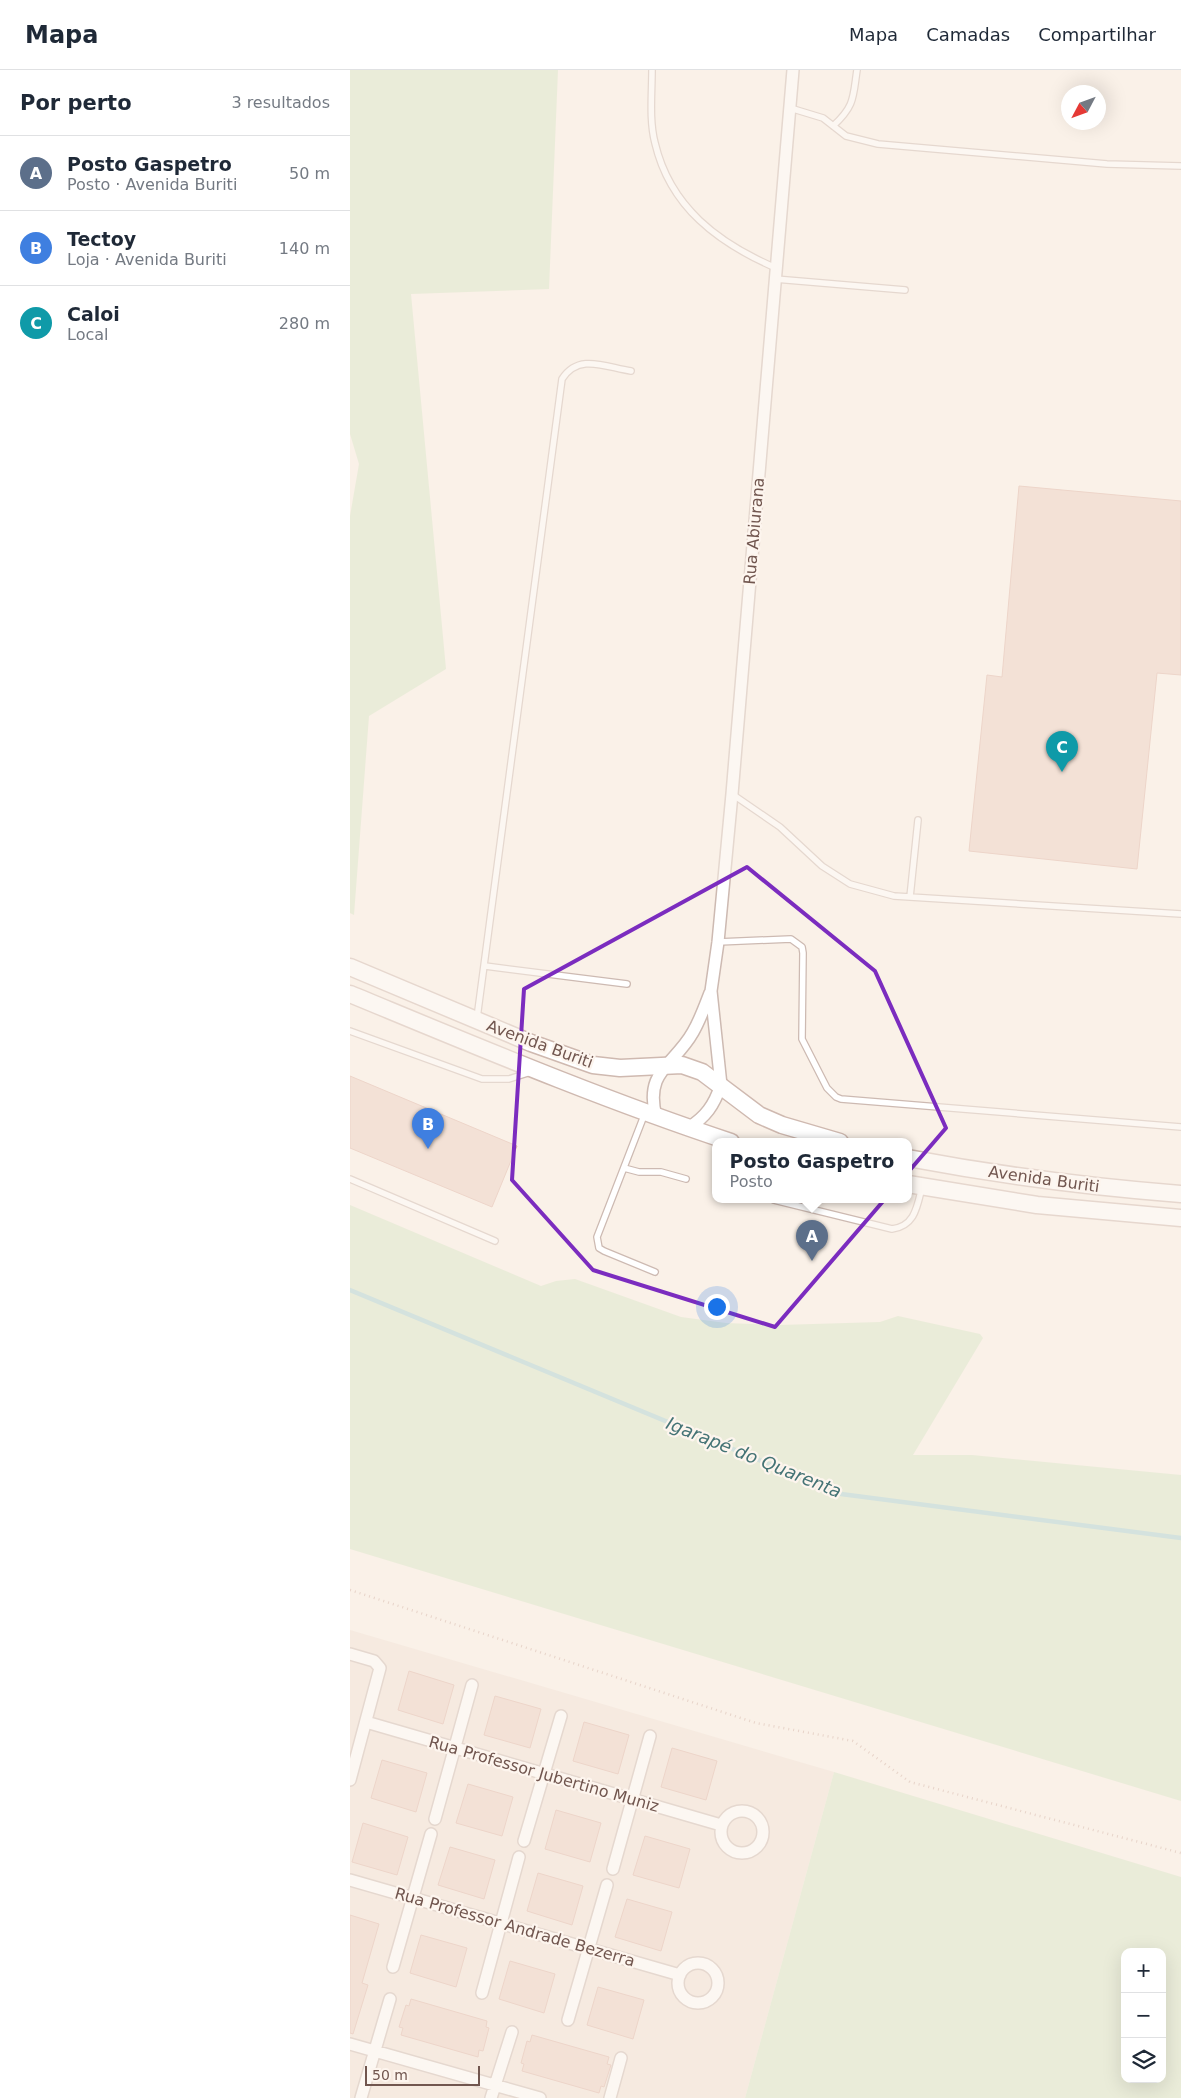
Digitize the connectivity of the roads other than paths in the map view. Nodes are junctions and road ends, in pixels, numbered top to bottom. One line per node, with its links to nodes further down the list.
1 (652, 70): 7 (lane)
2 (793, 70): 4 (street, Rua Abiurana)
3 (857, 70): 5 (lane)
4 (790, 108): 5 (lane); 7 (street, Rua Abiurana)
5 (833, 126): 6 (lane)
6 (1181, 166)
7 (775, 273): 8 (lane); 10 (street, Rua Abiurana)
8 (905, 290)
9 (631, 371): 15 (lane)
10 (732, 794): 12 (lane); 14 (street, Rua Abiurana)
11 (918, 820): 12 (lane)
12 (910, 897): 13 (lane)
13 (1181, 914)
14 (718, 942): 18 (street, Rua Abiurana); 26 (lane)
15 (485, 966): 17 (lane); 20 (lane)
16 (350, 967): 20 (main road, Avenida Buriti)
17 (627, 984)
18 (711, 991): 22 (street, Rua Abiurana); 24 (street, Rua Abiurana)
19 (350, 994): 23 (main road, Avenida Buriti)
20 (477, 1020): 22 (main road, Avenida Buriti)
21 (350, 1031): 23 (lane)
22 (666, 1064): 24 (main road, Avenida Buriti); 25 (street, Rua Abiurana)
23 (536, 1071): 25 (main road, Avenida Buriti)
24 (720, 1085): 27 (street, Rua Abiurana); 29 (main road, Avenida Buriti)
25 (651, 1115): 27 (main road, Avenida Buriti); 31 (lane)
26 (1181, 1127)
27 (688, 1128): 28 (main road, Avenida Buriti)
28 (719, 1138)
29 (826, 1138)
30 (912, 1159): 35 (main road, Avenida Buriti)
31 (624, 1168): 33 (lane); 39 (lane)
32 (350, 1179): 38 (lane)
33 (686, 1180)
34 (915, 1185): 36 (lane); 37 (main road, Avenida Buriti)
35 (1181, 1194)
36 (786, 1203)
37 (1181, 1218)
38 (495, 1240)
39 (655, 1272)
40 (350, 1654): 43 (street)
41 (472, 1684): 45 (street)
42 (561, 1716): 46 (street)
43 (366, 1722): 45 (street, Rua Professor Jubertino Muniz); 47 (street)
44 (650, 1736): 48 (street)
45 (455, 1748): 46 (street, Rua Professor Jubertino Muniz); 49 (street)
46 (544, 1775): 48 (street, Rua Professor Jubertino Muniz); 52 (street)
47 (350, 1780)
48 (633, 1800): 50 (street, Rua Professor Jubertino Muniz); 54 (street)
49 (435, 1819)
50 (721, 1825)
51 (431, 1834): 57 (street)
52 (524, 1841)
53 (518, 1857): 58 (street)
54 (612, 1869)
55 (350, 1880): 57 (street, Rua Professor Andrade Bezerra)
56 (607, 1885): 59 (street)
57 (413, 1898): 58 (street, Rua Professor Andrade Bezerra); 60 (street)
58 (500, 1924): 59 (street, Rua Professor Andrade Bezerra); 62 (street)
59 (588, 1949): 61 (street, Rua Professor Andrade Bezerra); 64 (street)
60 (394, 1967)
61 (680, 1975)
62 (482, 1993)
63 (390, 1999): 67 (street)
64 (568, 2020)
65 (512, 2032): 69 (street)
66 (350, 2044): 67 (street)
67 (376, 2051): 69 (street); 70 (street)
68 (621, 2058): 73 (street)
69 (495, 2085): 71 (street); 72 (street)
70 (361, 2098)
71 (491, 2098)
72 (540, 2098)
73 (610, 2098)

